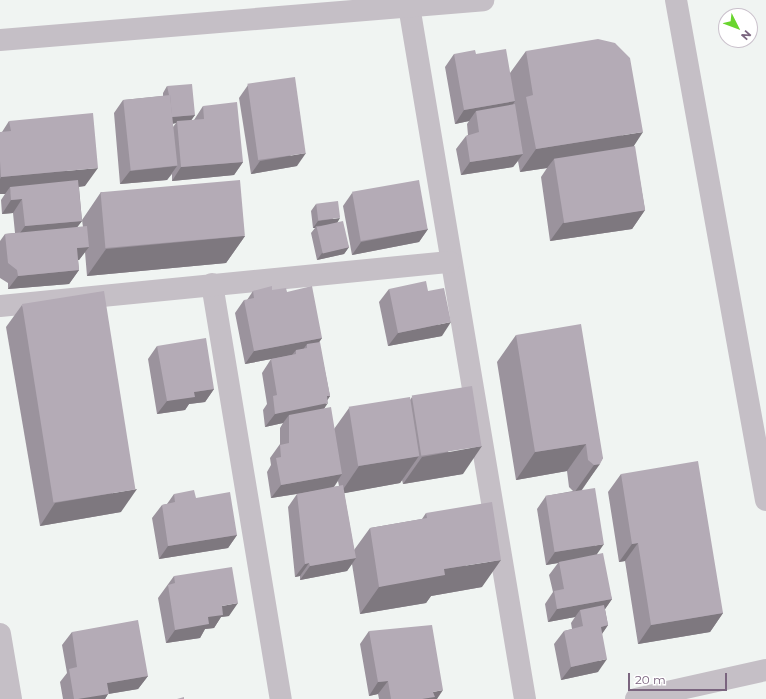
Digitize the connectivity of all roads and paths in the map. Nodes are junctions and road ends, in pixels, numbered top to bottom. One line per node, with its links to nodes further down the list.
1 (483, 0): 3 (street)
2 (676, 0): 8 (street)
3 (409, 3): 4 (street); 5 (street)
4 (0, 40)
5 (450, 262): 6 (street); 13 (street)
6 (212, 284): 7 (street); 12 (street)
7 (0, 306)
8 (766, 500)
9 (0, 634): 11 (street)
10 (766, 670): 14 (street)
11 (11, 699)
12 (281, 699)
13 (526, 699)
14 (636, 699)

